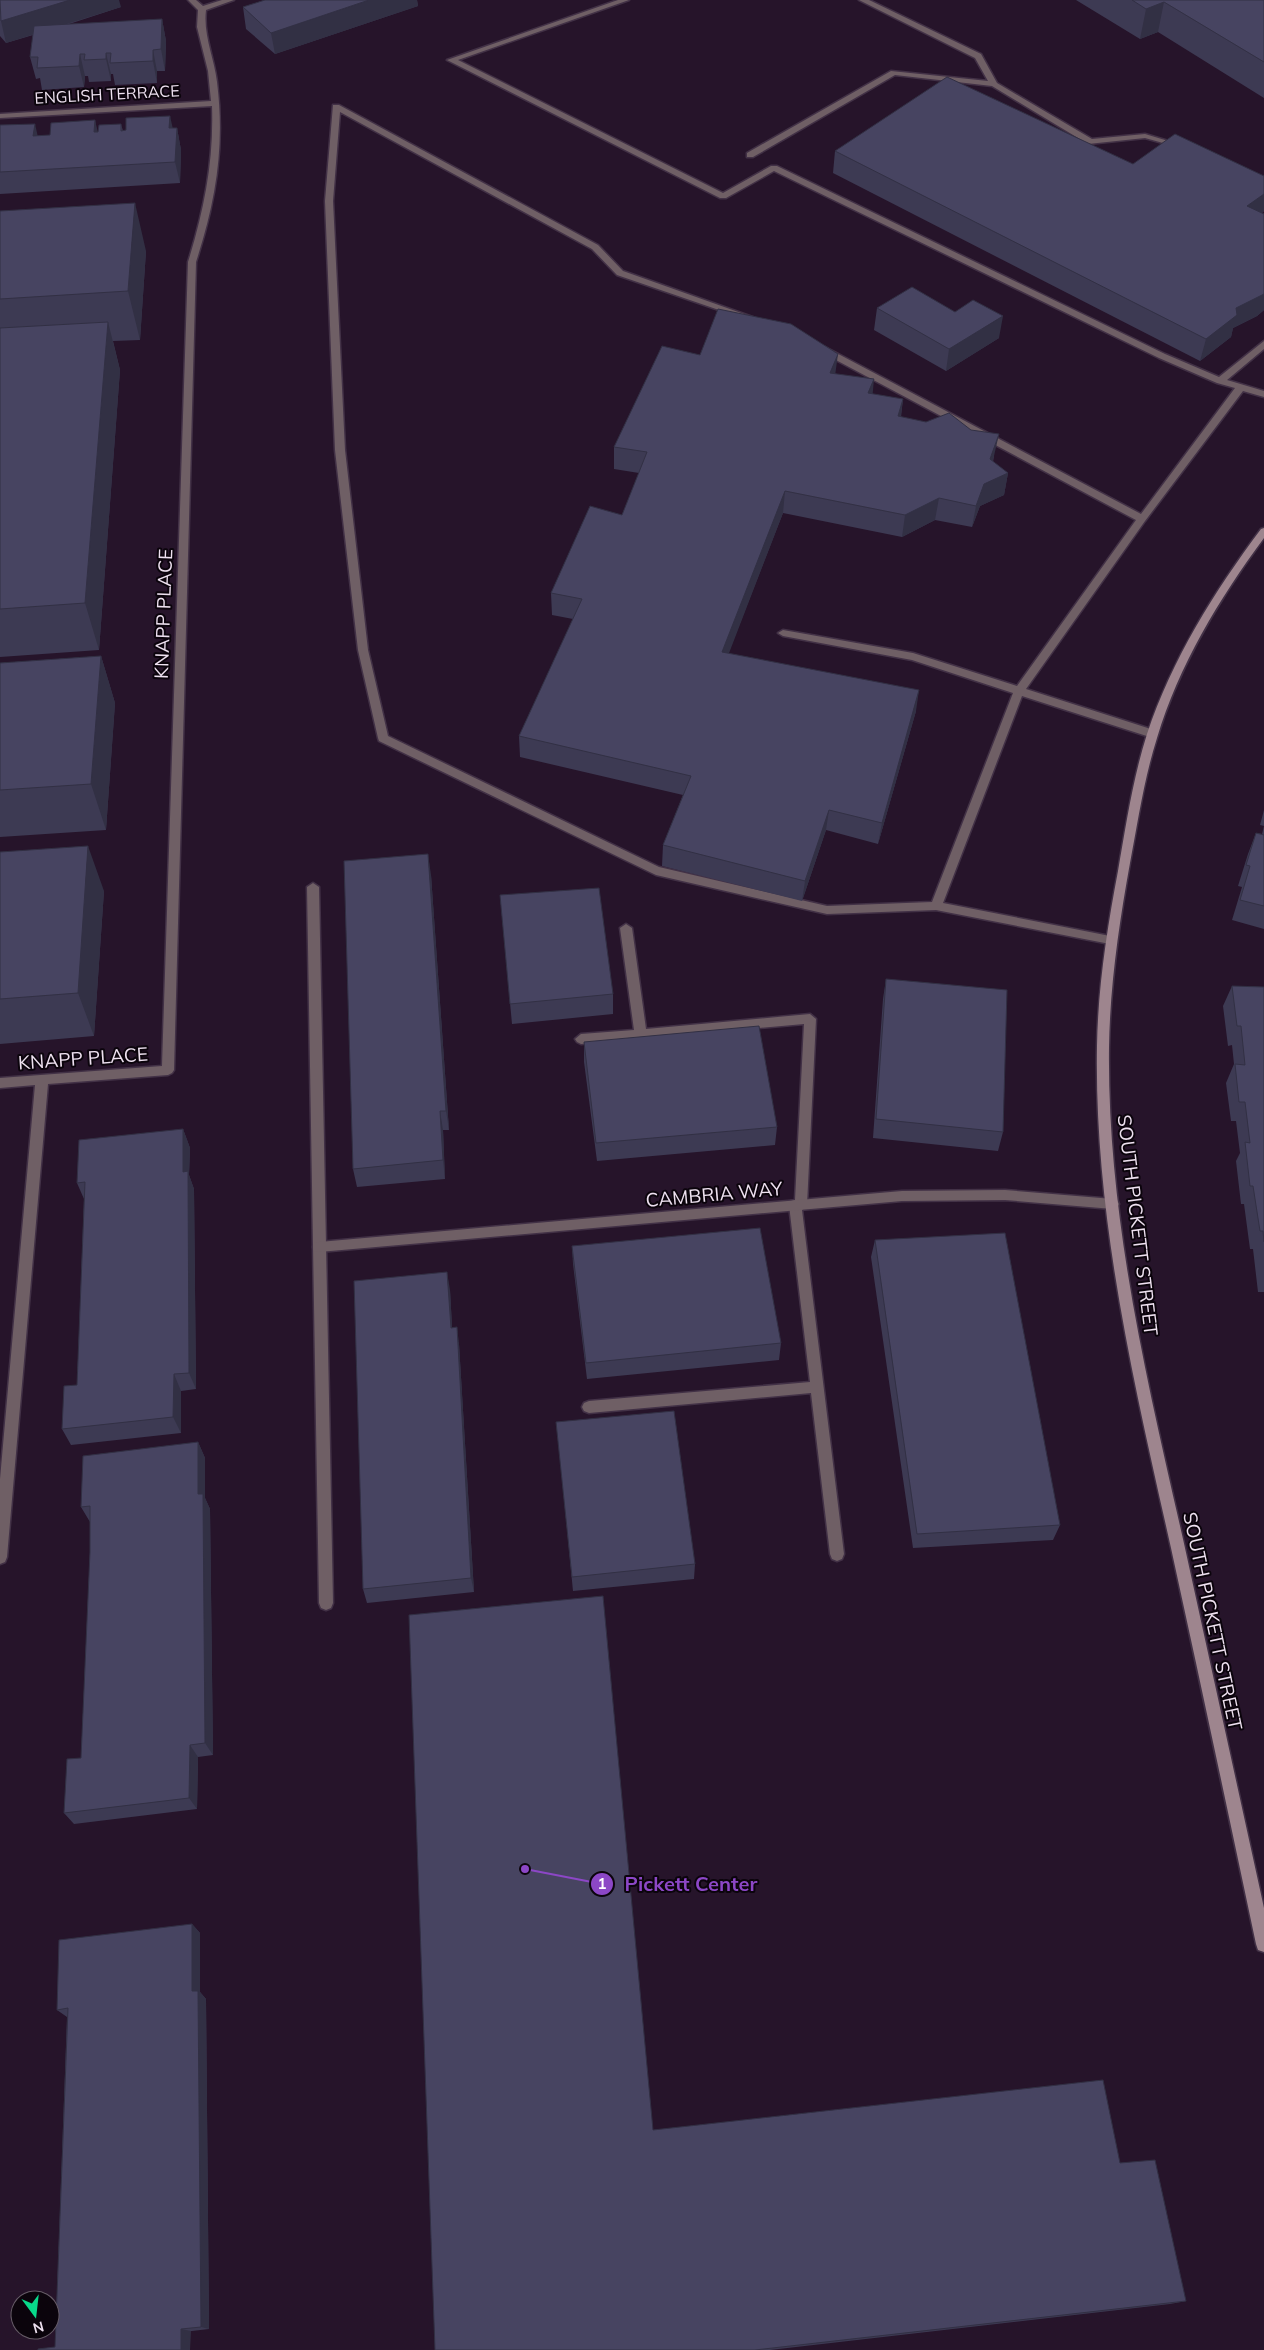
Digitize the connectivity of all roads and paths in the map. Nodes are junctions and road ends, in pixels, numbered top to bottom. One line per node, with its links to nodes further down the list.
1 (192, 0): 5 (street)
2 (230, 0): 5 (street)
3 (625, 0): 14 (street)
4 (863, 0): 6 (street)
5 (202, 9): 7 (street, KNAPP PLACE)
6 (994, 84): 9 (street); 10 (street)
7 (216, 103): 8 (street, ENGLISH TERRACE); 28 (street, KNAPP PLACE)
8 (0, 116)
9 (1187, 147)
10 (750, 155)
11 (767, 324): 23 (street)
12 (811, 343): 17 (street)
13 (1264, 344): 14 (street)
14 (1220, 381): 15 (street)
15 (1241, 387): 16 (street); 17 (street)
16 (1264, 394)
17 (1142, 519): 20 (street)
18 (1264, 531): 21 (main road, SOUTH PICKETT STREET)
19 (783, 633): 20 (street)
20 (1020, 691): 21 (street); 23 (street)
21 (1153, 734): 25 (main road, SOUTH PICKETT STREET)
22 (312, 887): 32 (street)
23 (936, 906): 25 (street)
24 (626, 928): 26 (street)
25 (1110, 940): 30 (main road, SOUTH PICKETT STREET)
26 (641, 1034): 27 (street); 31 (street)
27 (581, 1039)
28 (42, 1080): 29 (street, KNAPP PLACE); 36 (street)
29 (0, 1083)
30 (1113, 1204): 31 (street, CAMBRIA WAY); 38 (main road, SOUTH PICKETT STREET)
31 (798, 1205): 32 (street, CAMBRIA WAY); 33 (street)
32 (320, 1247): 37 (street)
33 (816, 1387): 34 (street); 35 (street)
34 (589, 1407)
35 (837, 1554)
36 (0, 1557)
37 (326, 1603)
38 (1264, 1944)

